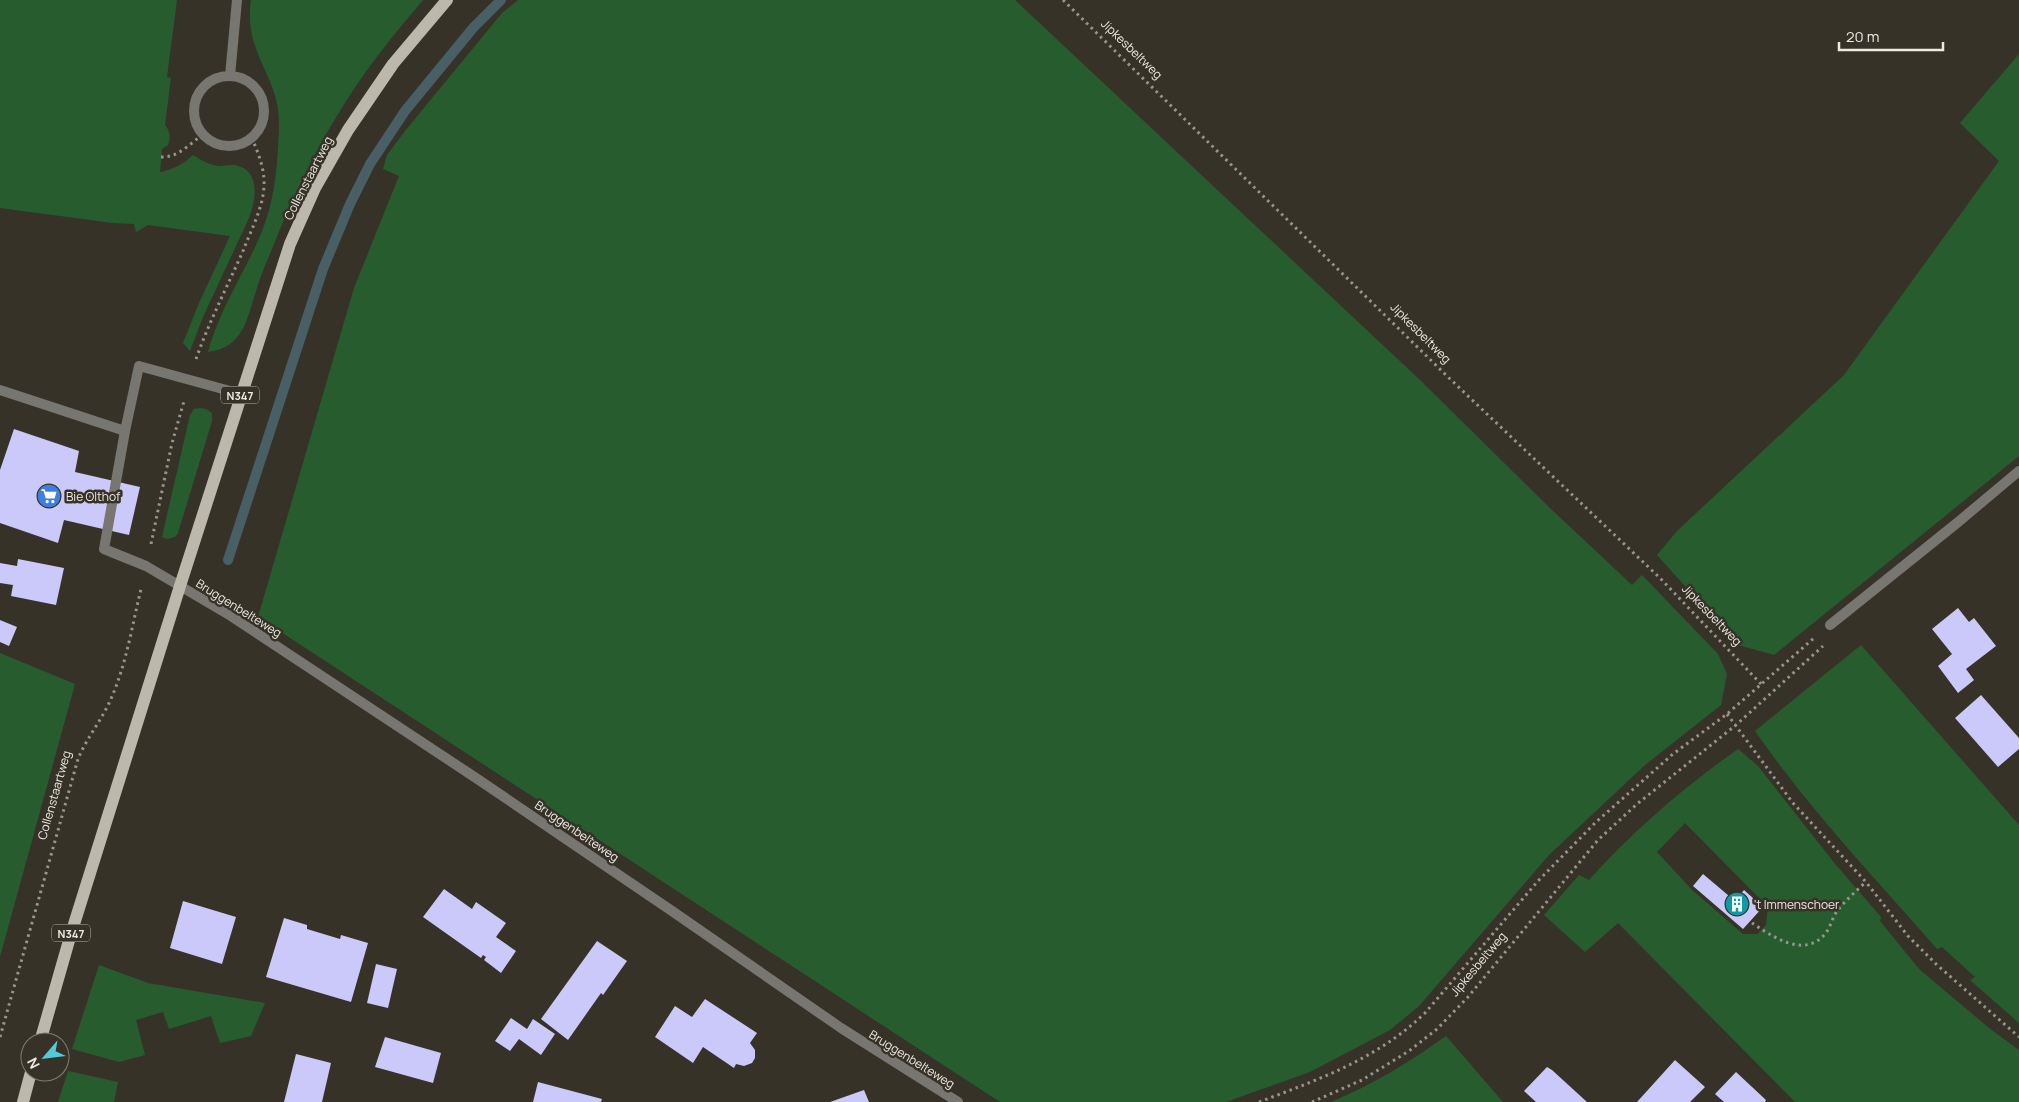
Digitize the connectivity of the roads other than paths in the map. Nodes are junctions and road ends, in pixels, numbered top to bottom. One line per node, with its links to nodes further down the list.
1 (237, 0): 3 (street)
2 (447, 0): 5 (main road, Collenstaartweg / N347)
3 (230, 76): 3 (street)
4 (0, 390): 6 (street)
5 (241, 394): 6 (street); 8 (main road, Collenstaartweg / N347)
6 (126, 431): 8 (street)
7 (2019, 471): 9 (street)
8 (180, 586): 10 (main road, Collenstaartweg / N347); 13 (street, Bruggenbelteweg)
9 (1830, 625)
10 (43, 1032)
11 (28, 1082): 12 (main road)
12 (23, 1102)
13 (958, 1102)

